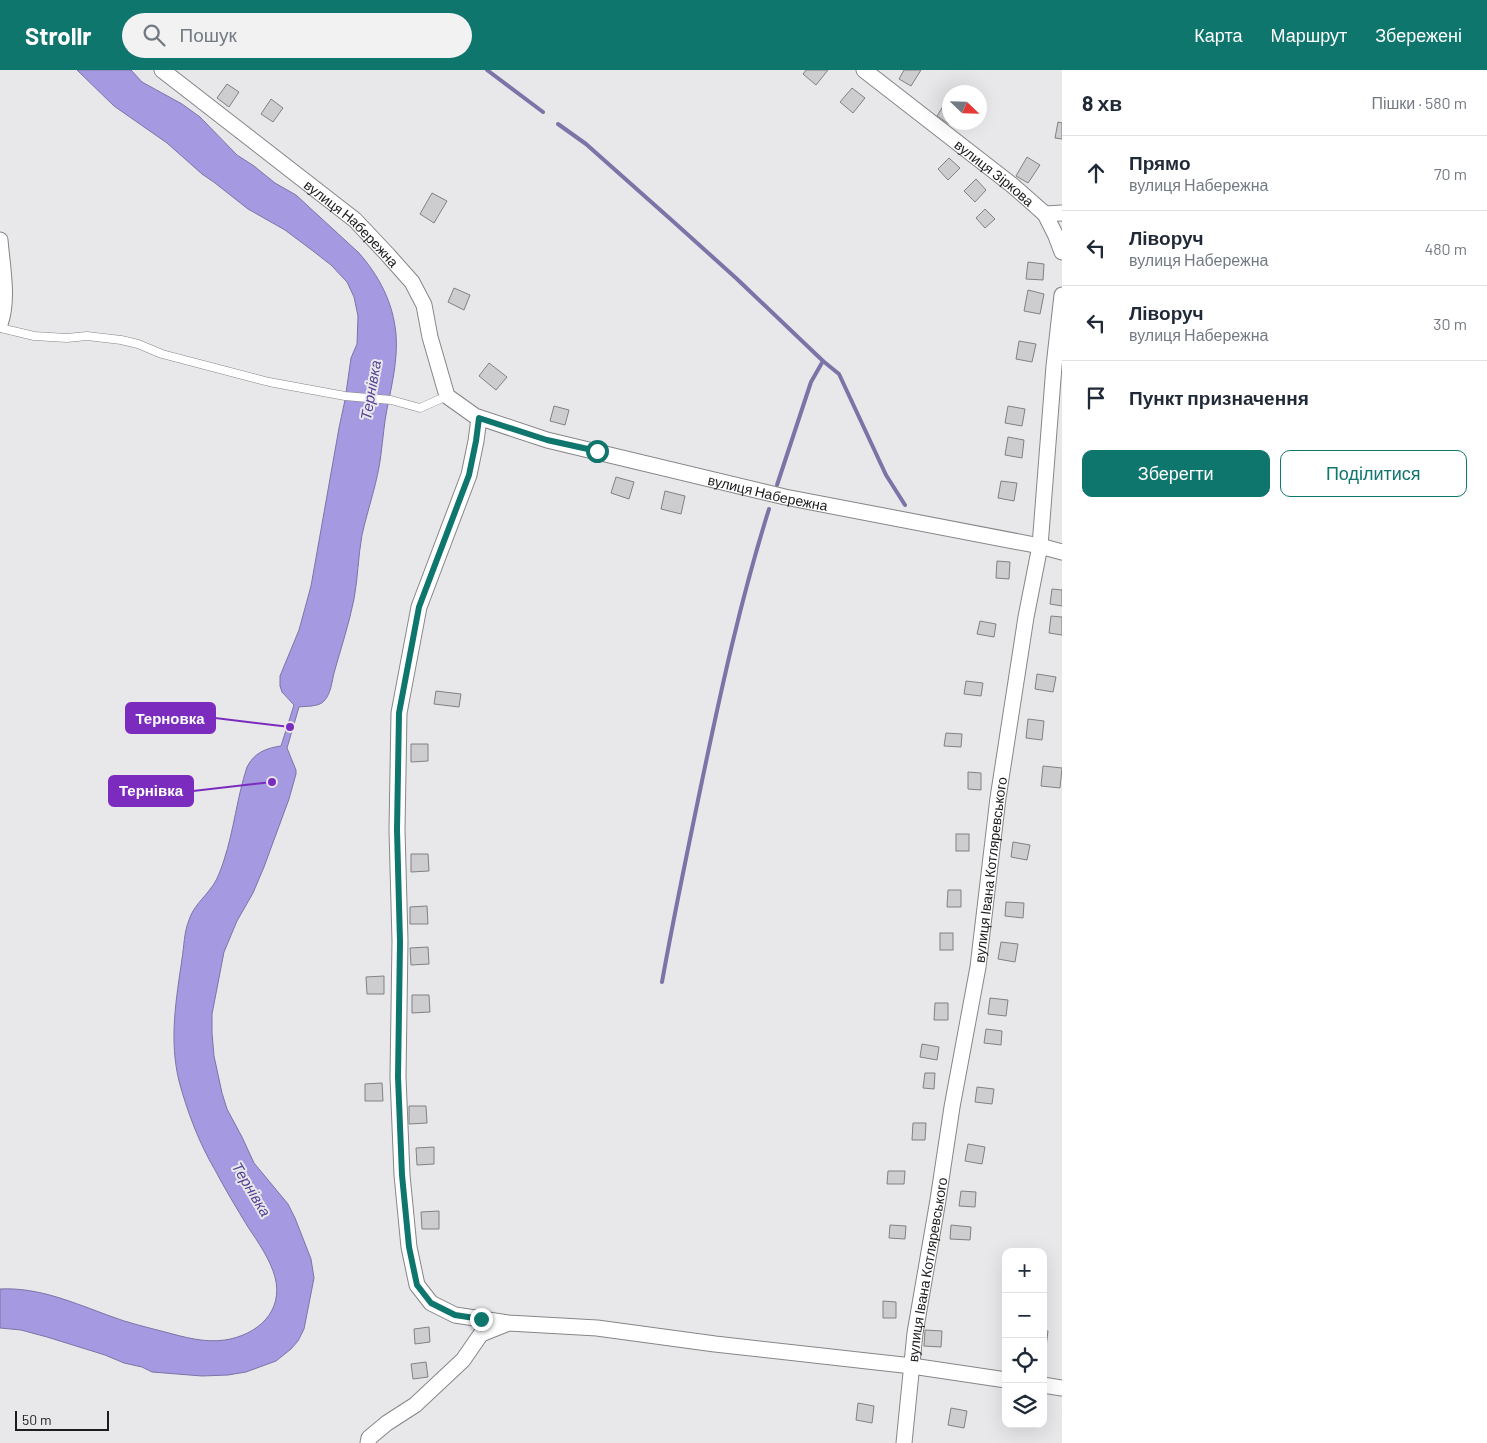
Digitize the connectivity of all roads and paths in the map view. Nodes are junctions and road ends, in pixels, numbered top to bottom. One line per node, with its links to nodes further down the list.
1 (162, 70): 10 (street, вулиця Набережна)
2 (864, 70): 4 (street, вулиця Зіркова)
3 (1062, 213): 4 (street)
4 (1045, 214): 6 (street, вулиця Зіркова)
5 (0, 240): 8 (street)
6 (1062, 252)
7 (1062, 295): 12 (street, вулиця Івана Котляревського)
8 (0, 324)
9 (0, 328): 10 (lane)
10 (447, 396): 11 (street, вулиця Набережна)
11 (479, 418): 12 (street, вулиця Набережна); 14 (street)
12 (1040, 546): 13 (street, вулиця Набережна); 15 (street, вулиця Івана Котляревського)
13 (1062, 552)
14 (508, 1323): 15 (street); 19 (street)
15 (912, 1366): 16 (street); 20 (street, вулиця Івана Котляревського)
16 (1002, 1379)
17 (1047, 1386): 18 (street)
18 (1062, 1388)
19 (368, 1443)
20 (904, 1443)

